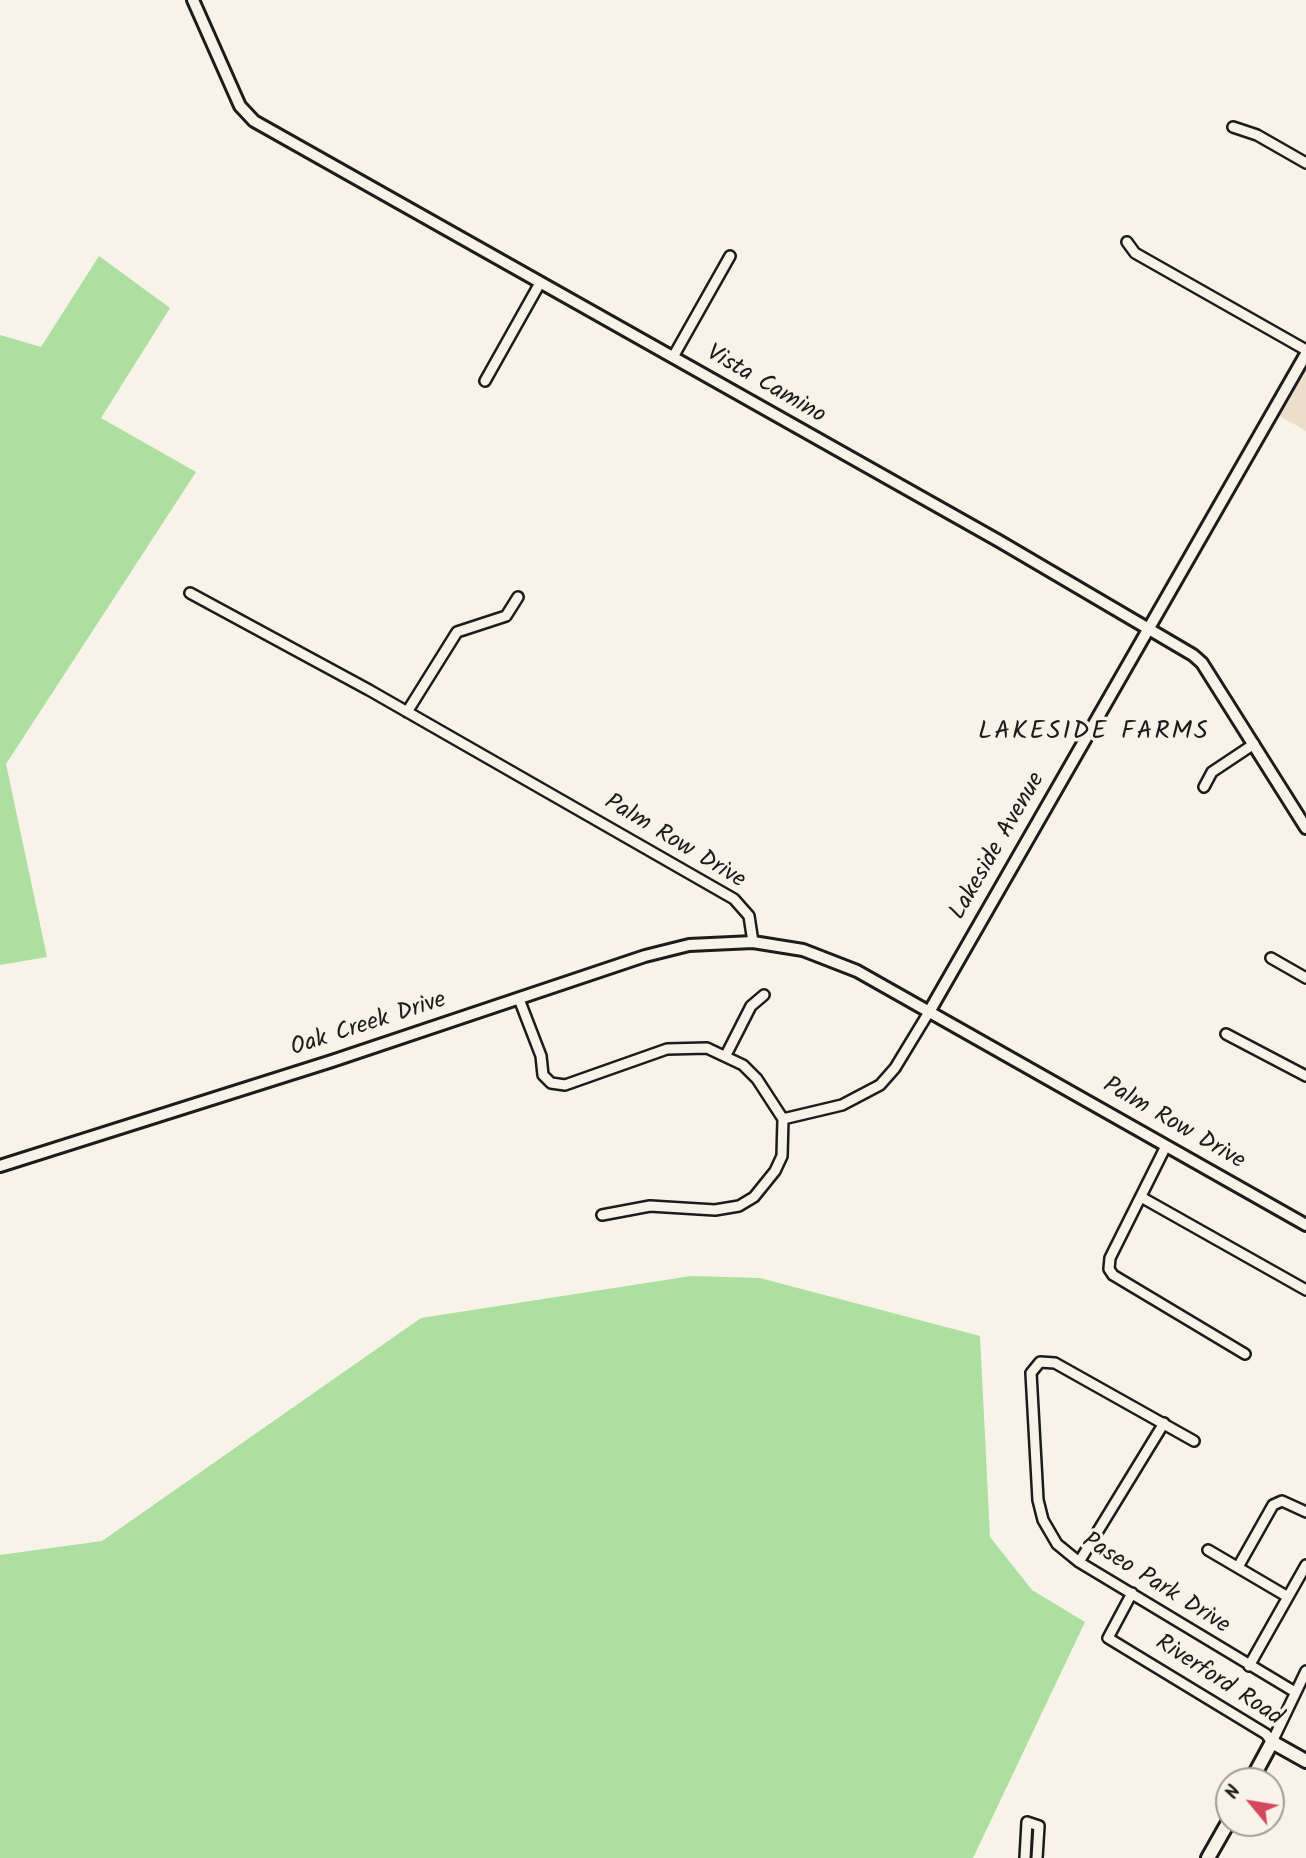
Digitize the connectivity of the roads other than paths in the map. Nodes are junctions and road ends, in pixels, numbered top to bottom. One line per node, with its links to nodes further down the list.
1 (193, 0): 6 (street, Vista Camino)
2 (1233, 127): 3 (street)
3 (1306, 163)
4 (1128, 242): 7 (street)
5 (730, 256): 8 (street)
6 (540, 283): 8 (street, Vista Camino); 9 (street)
7 (1306, 352): 12 (street, Lakeside Avenue)
8 (673, 357): 12 (street, Vista Camino)
9 (485, 381)
10 (190, 593): 13 (street, Palm Row Drive)
11 (518, 597): 13 (street)
12 (1148, 629): 14 (street, Vista Camino); 22 (street, Lakeside Avenue)
13 (407, 712): 17 (street, Palm Row Drive)
14 (1254, 744): 15 (street); 16 (street, Vista Camino)
15 (1204, 787)
16 (1306, 828)
17 (753, 942): 21 (street, Oak Creek Drive); 22 (street, Palm Row Drive)
18 (1270, 958): 19 (street)
19 (1306, 978)
20 (764, 995): 24 (street)
21 (519, 999): 24 (street); 28 (street, Oak Creek Drive)
22 (929, 1012): 26 (street, Lakeside Avenue); 27 (street, Palm Row Drive)
23 (1226, 1034): 25 (street)
24 (726, 1055): 26 (street)
25 (1306, 1076)
26 (783, 1119): 30 (street)
27 (1166, 1146): 29 (street); 31 (street, Palm Row Drive)
28 (0, 1166)
29 (1141, 1197): 32 (street); 33 (street)
30 (602, 1214)
31 (1306, 1225)
32 (1306, 1290)
33 (1245, 1354)
34 (1164, 1423): 35 (street, Paseo Park Drive); 38 (street); 38 (street, Paseo Park Drive)
35 (1194, 1441)
36 (1306, 1512): 40 (street)
37 (1208, 1550): 40 (street)
38 (1079, 1562): 41 (street, Paseo Park Drive)
39 (1306, 1565): 42 (street)
40 (1238, 1567): 42 (street)
41 (1132, 1593): 43 (street, Paseo Park Drive); 46 (street, Riverford Road)
42 (1288, 1597): 43 (street)
43 (1249, 1666): 45 (street, Paseo Park Drive)
44 (1306, 1671): 45 (street)
45 (1295, 1692): 46 (street)
46 (1272, 1742): 47 (main road, Riverford Road); 48 (main road)
47 (1306, 1761)
48 (1259, 1767)
49 (1220, 1837): 52 (main road)
50 (1025, 1858): 51 (street)
51 (1037, 1858)
52 (1208, 1858)

